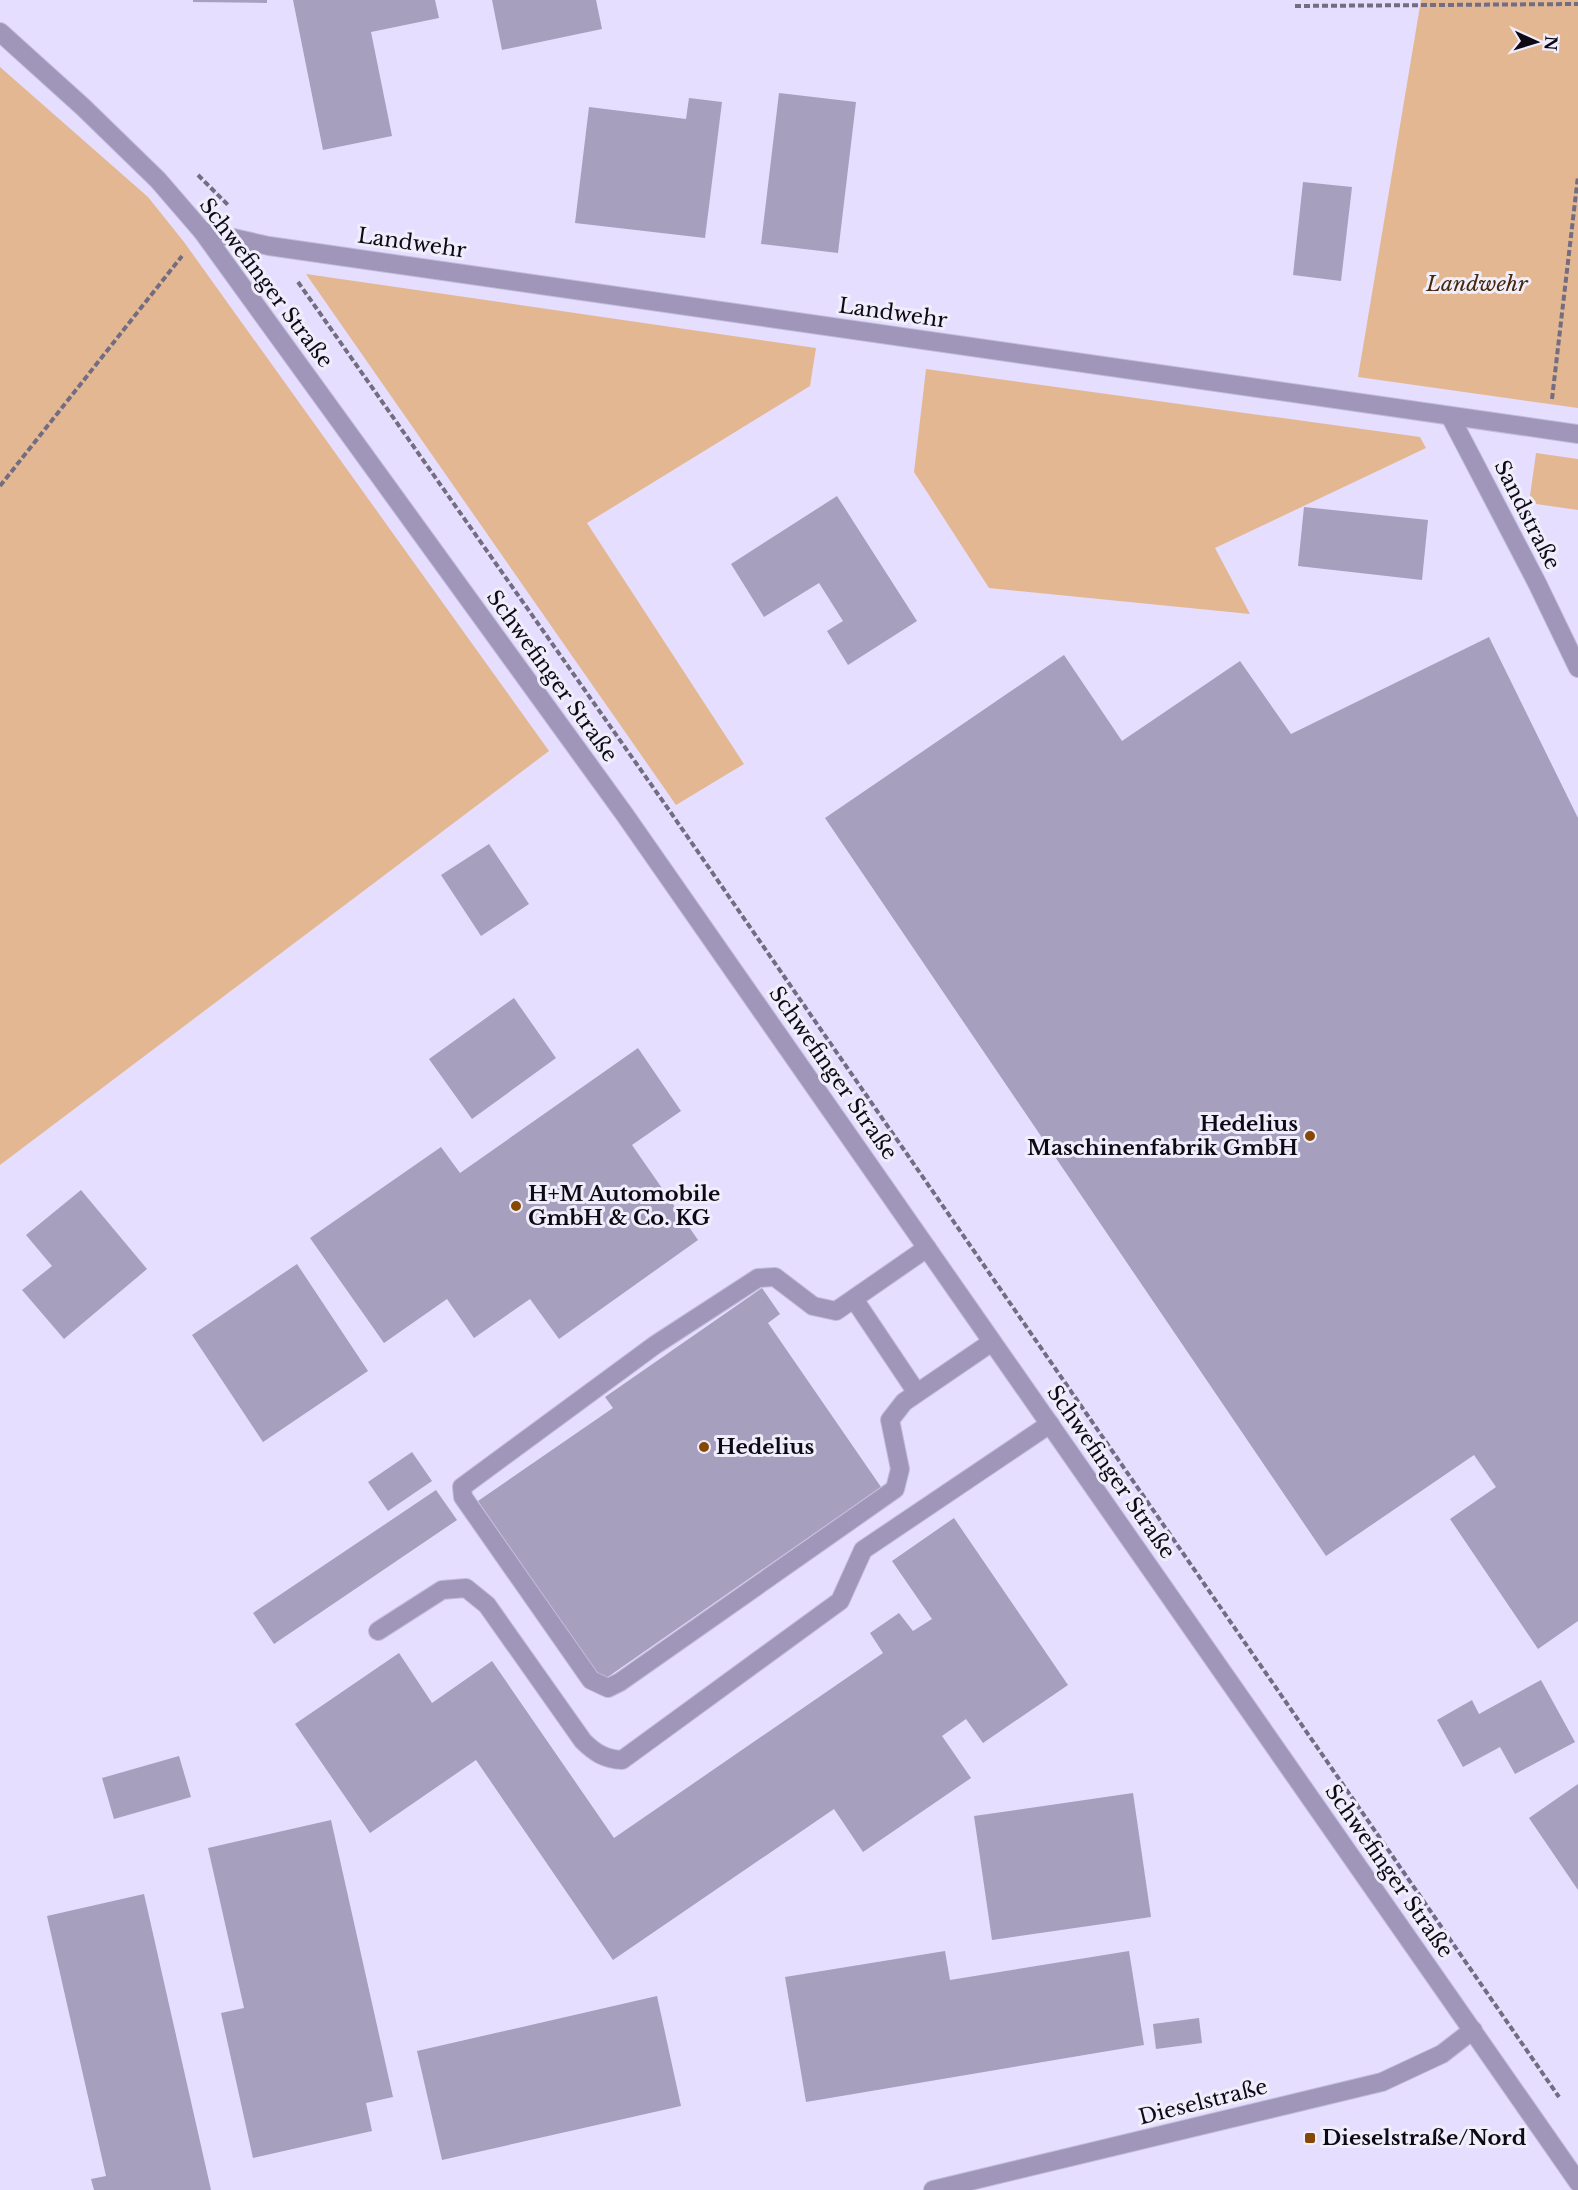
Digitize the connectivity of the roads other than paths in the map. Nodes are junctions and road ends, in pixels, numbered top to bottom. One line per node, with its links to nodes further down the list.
1 (0, 33): 2 (street, Schwefinger Straße)
2 (202, 231): 3 (street, Landwehr); 6 (street, Schwefinger Straße)
3 (1450, 416): 4 (street, Landwehr); 5 (street, Sandstraße)
4 (1578, 434)
5 (1578, 668)
6 (927, 1248): 7 (street); 8 (street, Schwefinger Straße)
7 (854, 1299): 9 (street); 9 (street)
8 (992, 1342): 9 (street); 10 (street, Schwefinger Straße)
9 (917, 1393)
10 (1050, 1424): 11 (street); 12 (street, Schwefinger Straße)
11 (378, 1631)
12 (1473, 2030): 13 (street, Schwefinger Straße); 14 (street, Dieselstraße)
13 (1578, 2182)
14 (933, 2190)

